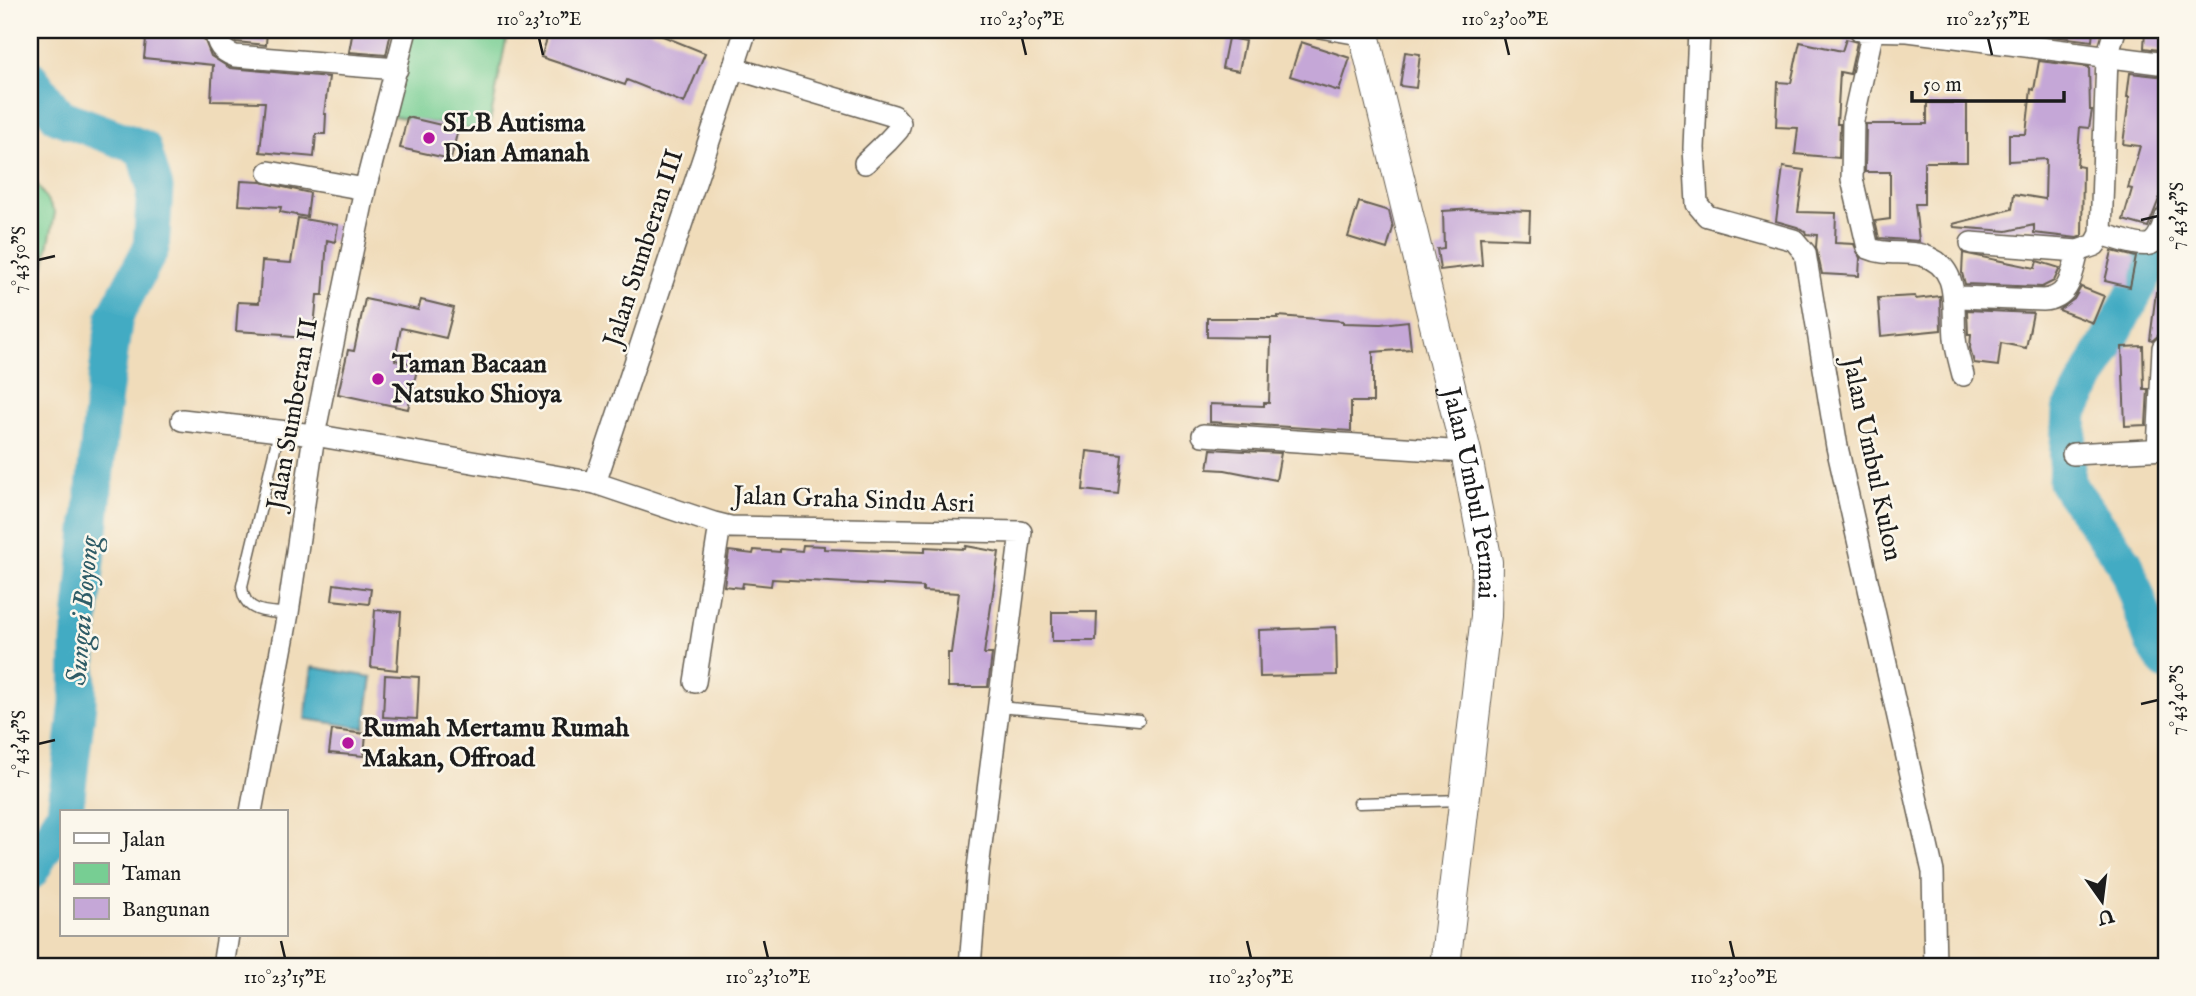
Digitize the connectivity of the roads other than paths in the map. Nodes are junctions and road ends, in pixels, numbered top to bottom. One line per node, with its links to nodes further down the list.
1 (216, 30): 14 (street)
2 (406, 30): 14 (street, Jalan Sumberan II)
3 (746, 30): 13 (street, Jalan Sumberan III)
4 (1306, 30): 10 (lane)
5 (1699, 30): 45 (street, Jalan Umbul Kulon)
6 (1860, 30): 7 (street)
7 (1873, 30): 8 (street); 22 (street)
8 (1908, 30): 11 (street)
9 (2115, 30): 11 (street)
10 (1364, 35): 30 (main road, Jalan Umbul Permai)
11 (2107, 57): 12 (street); 19 (street)
12 (2166, 64)
13 (733, 68): 15 (street); 32 (street, Jalan Sumberan III)
14 (397, 69): 17 (street, Jalan Sumberan II)
15 (865, 163)
16 (269, 172): 17 (street)
17 (365, 189): 27 (street, Jalan Sumberan II)
18 (2166, 217): 19 (street)
19 (2101, 234): 21 (street)
20 (1971, 243): 21 (street)
21 (2078, 251): 22 (street)
22 (1954, 299): 24 (street)
23 (2166, 346): 29 (street)
24 (1963, 375)
25 (182, 420): 26 (street, Jalan Graha Sindu Asri)
26 (279, 432): 27 (street, Jalan Graha Sindu Asri); 34 (lane)
27 (314, 435): 32 (street, Jalan Graha Sindu Asri); 34 (street, Jalan Sumberan II)
28 (1203, 435): 30 (street)
29 (2162, 449): 31 (street)
30 (1466, 452): 38 (main road, Jalan Umbul Permai)
31 (2073, 454)
32 (595, 483): 33 (street, Jalan Graha Sindu Asri)
33 (720, 525): 35 (street); 36 (street, Jalan Graha Sindu Asri)
34 (288, 613): 40 (street, Jalan Sumberan II)
35 (695, 682)
36 (999, 707): 37 (lane); 43 (street, Jalan Graha Sindu Asri)
37 (1139, 720)
38 (1463, 800): 39 (lane); 44 (main road, Jalan Umbul Permai)
39 (1359, 803)
40 (251, 810)
41 (228, 936): 42 (street)
42 (223, 966)
43 (970, 966)
44 (1445, 966)
45 (1935, 966)

